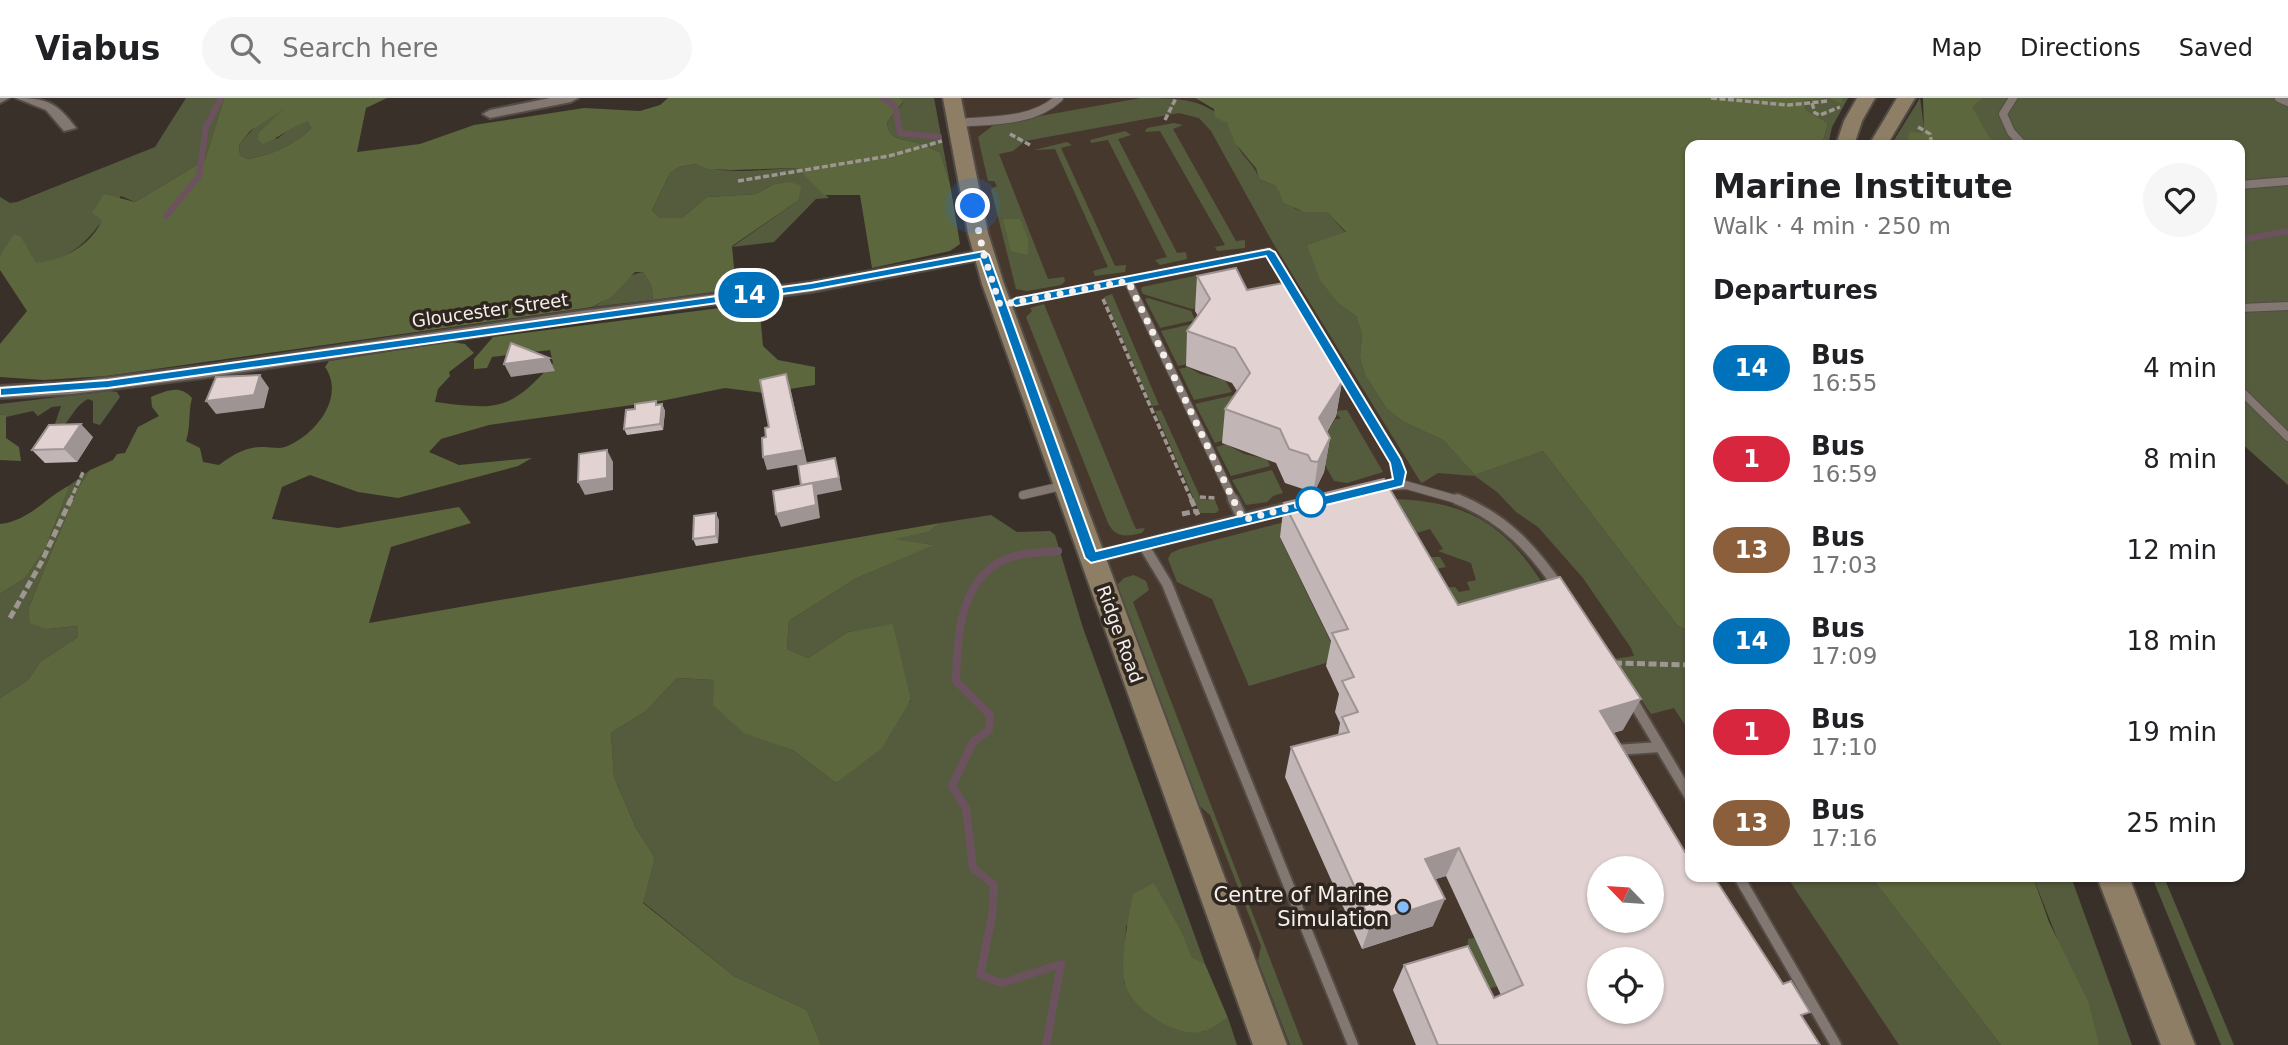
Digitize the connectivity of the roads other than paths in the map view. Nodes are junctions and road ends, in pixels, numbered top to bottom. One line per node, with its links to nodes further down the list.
1 (23, 98): 11 (street)
2 (502, 98): 3 (street)
3 (571, 98)
4 (951, 98): 12 (street, Ridge Road)
5 (1059, 98): 12 (lane)
6 (1906, 98): 14 (street)
7 (2013, 98): 15 (lane)
8 (2279, 98): 10 (lane)
9 (1857, 102): 13 (main road)
10 (2288, 102)
11 (69, 128)
12 (958, 129): 18 (street, Ridge Road)
13 (1847, 140)
14 (1881, 140)
15 (2018, 140)
16 (2288, 181): 17 (lane)
17 (2245, 185)
18 (984, 255): 20 (street, Ridge Road); 23 (street, Gloucester Street)
19 (1128, 281): 20 (lane); 26 (lane); 31 (lane)
20 (1000, 305): 27 (street, Ridge Road)
21 (2288, 306): 22 (lane)
22 (2245, 307)
23 (0, 392)
24 (2245, 395): 25 (lane)
25 (2288, 437)
26 (1399, 483): 28 (lane); 34 (lane)
27 (1066, 485): 29 (lane); 33 (street, Ridge Road)
28 (1371, 489)
29 (1023, 495)
30 (1309, 502): 31 (lane)
31 (1243, 520): 32 (lane)
32 (1144, 545): 33 (lane); 42 (lane)
33 (1091, 558): 41 (street, Ridge Road)
34 (1565, 596)
35 (1609, 663): 36 (lane)
36 (1660, 747): 37 (lane); 38 (lane)
37 (1616, 750)
38 (1685, 789)
39 (1742, 882): 43 (lane)
40 (2115, 882): 44 (street)
41 (1270, 1045)
42 (1353, 1045)
43 (1836, 1045)
44 (2178, 1045)

